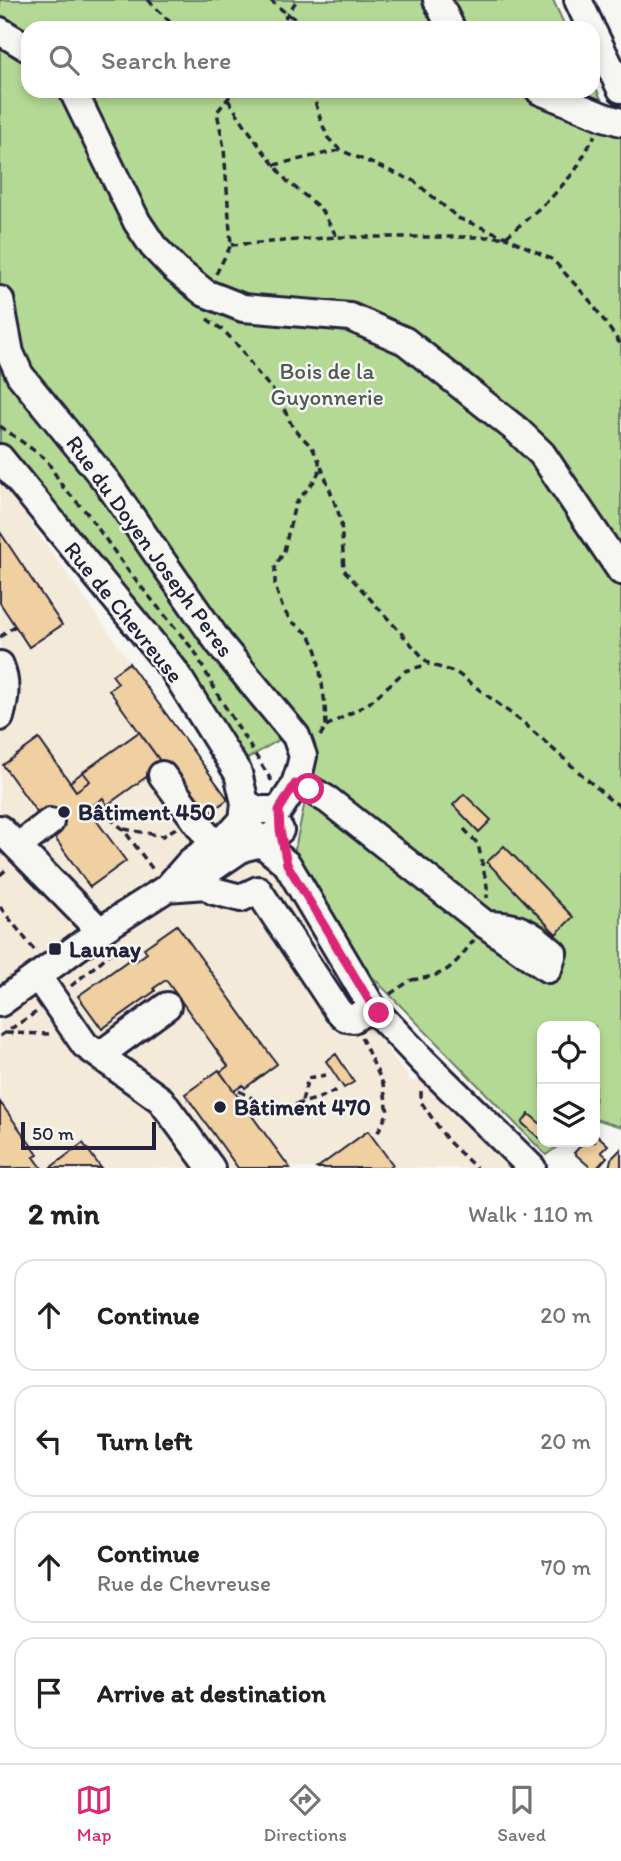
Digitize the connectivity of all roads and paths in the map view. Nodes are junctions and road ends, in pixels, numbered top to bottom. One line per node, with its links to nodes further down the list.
1 (148, 0): 7 (path)
2 (270, 0): 6 (path)
3 (297, 0): 6 (path)
4 (437, 0): 10 (street)
5 (578, 0): 11 (street)
6 (287, 14): 8 (path); 9 (path)
7 (169, 21)
8 (282, 21)
9 (300, 21)
10 (448, 21)
11 (588, 21)
12 (0, 31): 13 (street)
13 (21, 44)
14 (600, 46): 15 (street)
15 (621, 89)
16 (76, 98): 33 (street)
17 (314, 98): 21 (path)
18 (558, 98): 20 (street)
19 (228, 99): 22 (path); 25 (path)
20 (616, 120): 24 (path)
21 (340, 150): 22 (path); 24 (path)
22 (274, 165): 23 (path)
23 (337, 237): 24 (path); 25 (path)
24 (506, 237): 29 (path)
25 (231, 245): 26 (path)
26 (210, 285)
27 (0, 300): 40 (street, Rue du Doyen Joseph Peres)
28 (201, 310): 32 (path)
29 (621, 345)
30 (0, 426): 40 (path)
31 (0, 458): 40 (street, Rue de Chevreuse)
32 (319, 461): 36 (path); 36 (path)
33 (621, 571)
34 (15, 626): 35 (path)
35 (0, 637)
36 (429, 664): 41 (path)
37 (0, 666): 38 (street)
38 (0, 717)
39 (162, 775): 43 (street)
40 (270, 806): 47 (street); 48 (street); 50 (street); 57 (street, Rue de Chevreuse)
41 (621, 807)
42 (100, 810): 45 (path)
43 (193, 818): 45 (path); 47 (street)
44 (50, 822): 46 (street)
45 (123, 829): 48 (path)
46 (9, 838): 51 (street)
47 (213, 845): 48 (street)
48 (167, 888): 51 (street); 57 (street)
49 (0, 907): 52 (path)
50 (486, 925)
51 (100, 931): 52 (street)
52 (41, 969): 54 (street); 60 (street)
53 (411, 980): 57 (path)
54 (0, 1003)
55 (48, 1004): 58 (path)
56 (167, 1006): 61 (street)
57 (363, 1013): 62 (street); 67 (path)
58 (6, 1033): 59 (path); 60 (path)
59 (0, 1036)
60 (77, 1036): 61 (street)
61 (100, 1055): 68 (street)
62 (423, 1060): 69 (path); 70 (street)
63 (326, 1074): 66 (path)
64 (336, 1090): 66 (path)
65 (239, 1091): 66 (path)
66 (302, 1101)
67 (377, 1134)
68 (211, 1168)
69 (476, 1168)
70 (532, 1168)

